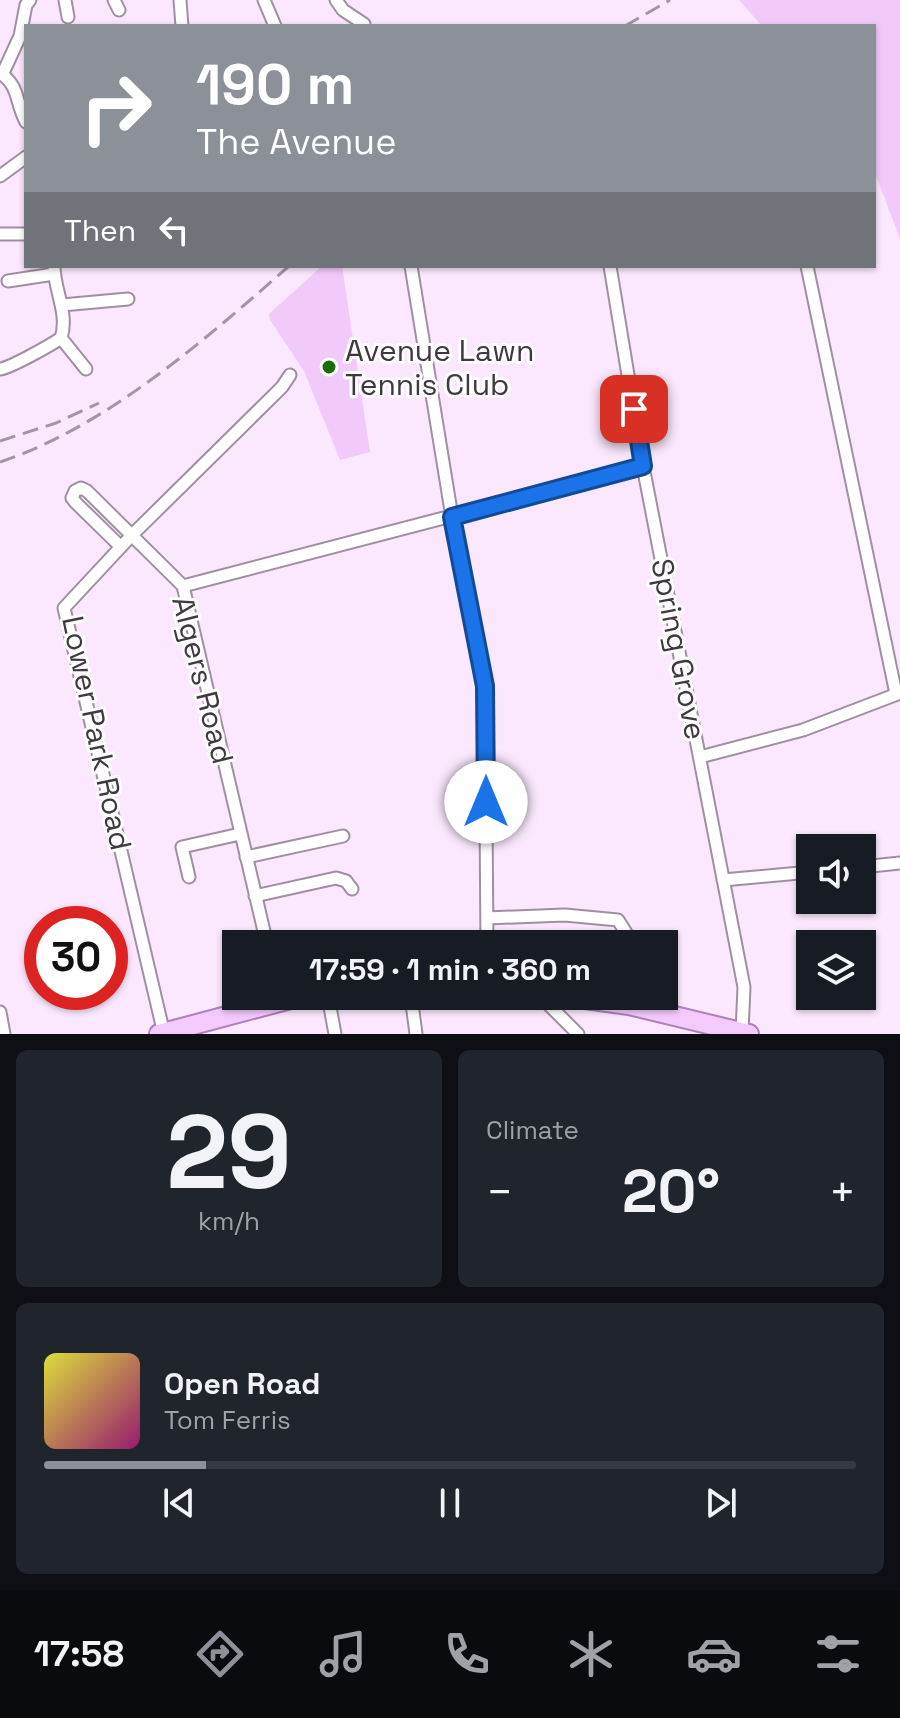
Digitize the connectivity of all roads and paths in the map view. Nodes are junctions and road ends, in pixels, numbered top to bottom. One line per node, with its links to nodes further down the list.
1 (30, 0): 10 (street)
2 (65, 0): 6 (street)
3 (264, 0): 8 (street)
4 (336, 0): 9 (street)
5 (184, 4): 7 (street)
6 (68, 17)
7 (182, 24)
8 (274, 24)
9 (364, 24)
10 (1, 73): 11 (street)
11 (24, 118)
12 (24, 158): 13 (street)
13 (0, 176)
14 (0, 234): 15 (street)
15 (24, 234)
16 (411, 268): 28 (street)
17 (610, 268): 27 (street, Spring Grove)
18 (807, 268): 32 (street)
19 (54, 270): 20 (street); 22 (street)
20 (8, 281)
21 (128, 299): 22 (street)
22 (62, 305): 23 (street)
23 (61, 338): 24 (street); 25 (street)
24 (0, 369)
25 (86, 369)
26 (290, 375): 29 (street, Lower Park Road)
27 (643, 466): 28 (street); 33 (street, Spring Grove)
28 (452, 517): 31 (street); 44 (street)
29 (131, 536): 30 (street, Lower Park Road); 30 (street, Algers Road); 31 (street, Algers Road)
30 (121, 547): 54 (street, Lower Park Road)
31 (183, 586): 34 (street, Algers Road)
32 (898, 694): 33 (street)
33 (700, 757): 41 (street, Spring Grove)
34 (240, 834): 36 (street, Algers Road); 40 (street)
35 (343, 836): 36 (street)
36 (246, 857): 43 (street, Algers Road)
37 (900, 863): 38 (street)
38 (876, 866)
39 (796, 873): 41 (street)
40 (189, 877)
41 (723, 880): 55 (street, Spring Grove)
42 (352, 889): 43 (street)
43 (255, 896): 45 (street, Algers Road)
44 (487, 918): 46 (street); 47 (street)
45 (264, 930)
46 (487, 930)
47 (624, 930)
48 (241, 1010): 54 (main road)
49 (331, 1010): 57 (street)
50 (413, 1010): 58 (street)
51 (554, 1010): 59 (street)
52 (650, 1010): 55 (main road)
53 (0, 1012): 56 (street)
54 (163, 1033)
55 (745, 1033)
56 (4, 1034)
57 (335, 1034)
58 (416, 1034)
59 (578, 1034)

